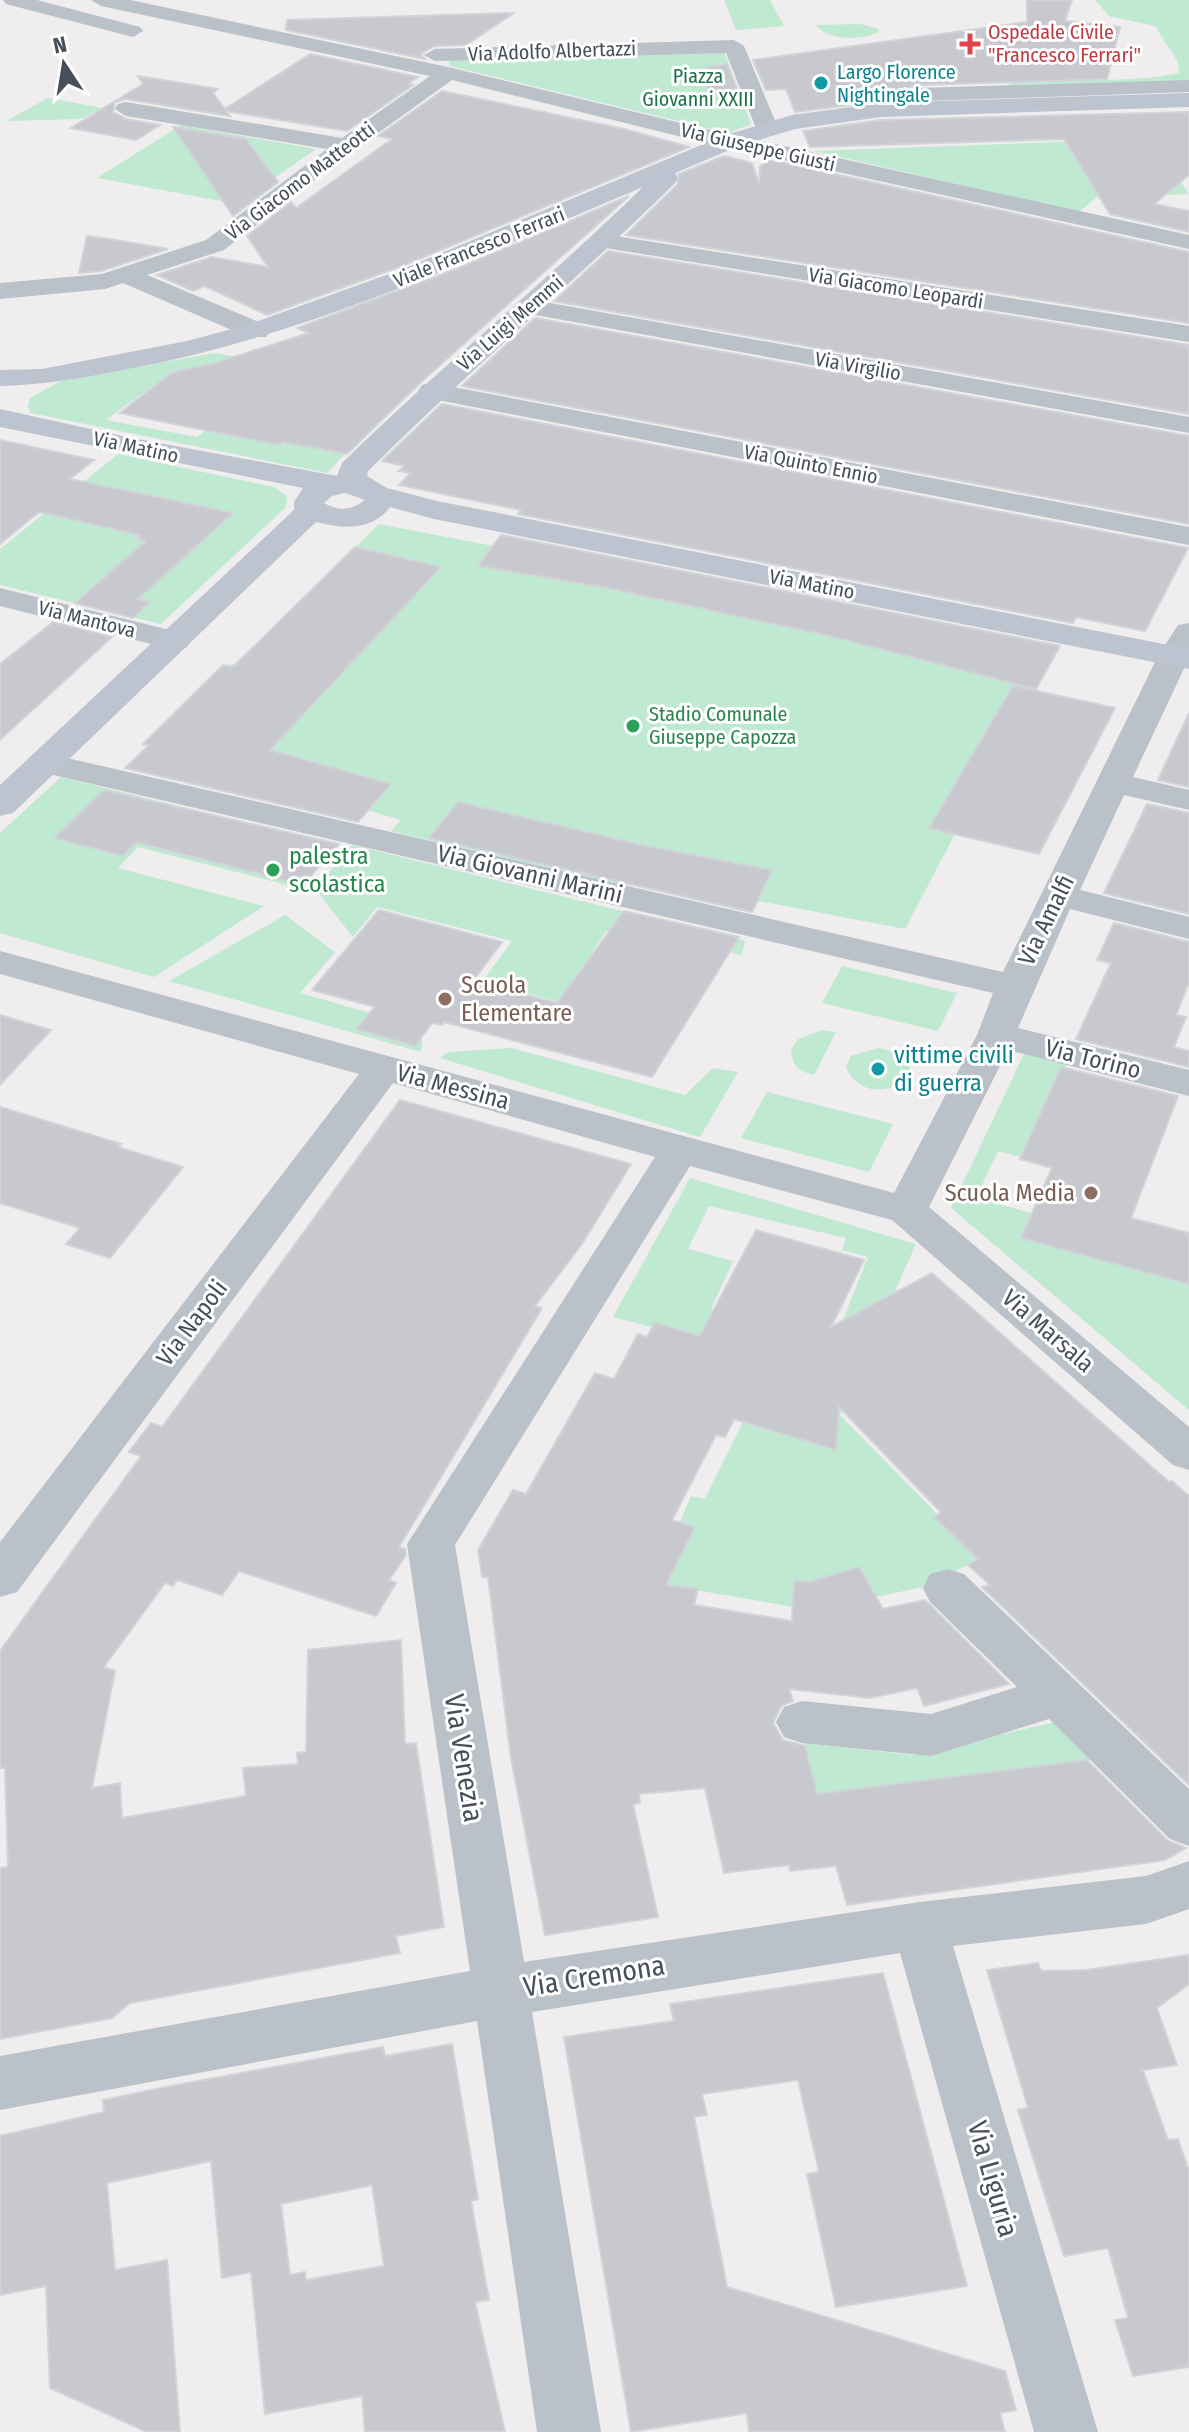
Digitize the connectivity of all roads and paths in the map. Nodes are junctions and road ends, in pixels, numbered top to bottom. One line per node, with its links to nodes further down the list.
1 (15, 0): 3 (street)
2 (101, 0): 5 (street, Via Giuseppe Giusti)
3 (151, 35)
4 (231, 49): 5 (street, Via Giuseppe Giusti)
5 (328, 49): 6 (street, Via Giuseppe Giusti)
6 (370, 57): 7 (street, Via Giuseppe Giusti); 12 (street, Via Adolfo Albertazzi)
7 (448, 73): 13 (street, Via Giuseppe Giusti); 14 (street, Via Giacomo Matteotti)
8 (1189, 86): 11 (street, Viale Francesco Ferrari)
9 (1189, 100): 11 (street, Viale Francesco Ferrari)
10 (126, 109): 14 (street)
11 (911, 109): 12 (street, Viale Francesco Ferrari)
12 (767, 128): 13 (street, Viale Francesco Ferrari)
13 (731, 141): 15 (street, Viale Francesco Ferrari); 17 (street, Via Giuseppe Giusti)
14 (346, 145): 18 (street, Via Giacomo Matteotti)
15 (680, 163): 16 (street, Via Luigi Memmi); 21 (street, Viale Francesco Ferrari)
16 (602, 241): 20 (street, Via Luigi Memmi); 22 (street, Via Giacomo Leopardi)
17 (1189, 242)
18 (127, 276): 19 (street, Via Giacomo Matteotti); 21 (street)
19 (0, 291)
20 (528, 307): 25 (street, Via Luigi Memmi); 28 (street, Via Virgilio)
21 (257, 331): 23 (street, Viale Francesco Ferrari)
22 (1189, 334)
23 (42, 377): 24 (street, Viale Francesco Ferrari); 26 (street, Viale Francesco Ferrari)
24 (0, 378)
25 (432, 391): 29 (street, Via Luigi Memmi); 30 (street, Via Quinto Ennio)
26 (0, 405)
27 (0, 418): 29 (street, Via Matino)
28 (1189, 425)
29 (343, 500): 32 (street); 33 (street, Via Matino)
30 (1189, 536)
31 (0, 597): 32 (street, Via Mantova)
32 (175, 641): 34 (street)
33 (1184, 649): 35 (street, Via Amalfi)
34 (45, 763): 37 (street); 41 (street, Via Giovanni Marini)
35 (1115, 783): 36 (street); 38 (street, Via Amalfi)
36 (1189, 800)
37 (0, 805)
38 (1058, 895): 39 (street); 41 (street, Via Amalfi)
39 (1189, 928)
40 (0, 962): 43 (street, Via Messina)
41 (1015, 986): 42 (street, Via Amalfi)
42 (996, 1035): 44 (street, Via Torino); 46 (street, Via Amalfi)
43 (384, 1068): 45 (street, Via Messina); 48 (street, Via Napoli)
44 (1189, 1083)
45 (680, 1150): 46 (street, Via Messina); 55 (street, Via Venezia)
46 (906, 1210): 47 (street, Via Marsala)
47 (1189, 1453)
48 (0, 1578)
49 (947, 1588): 50 (street)
50 (1057, 1696): 51 (street); 52 (street)
51 (802, 1722)
52 (1189, 1823)
53 (1189, 1885): 54 (street, Via Cremona)
54 (920, 1926): 55 (street, Via Cremona); 58 (street, Via Liguria)
55 (501, 1991): 56 (street, Via Cremona); 57 (street, Via Venezia)
56 (0, 2083)
57 (569, 2432)
58 (1066, 2432)

